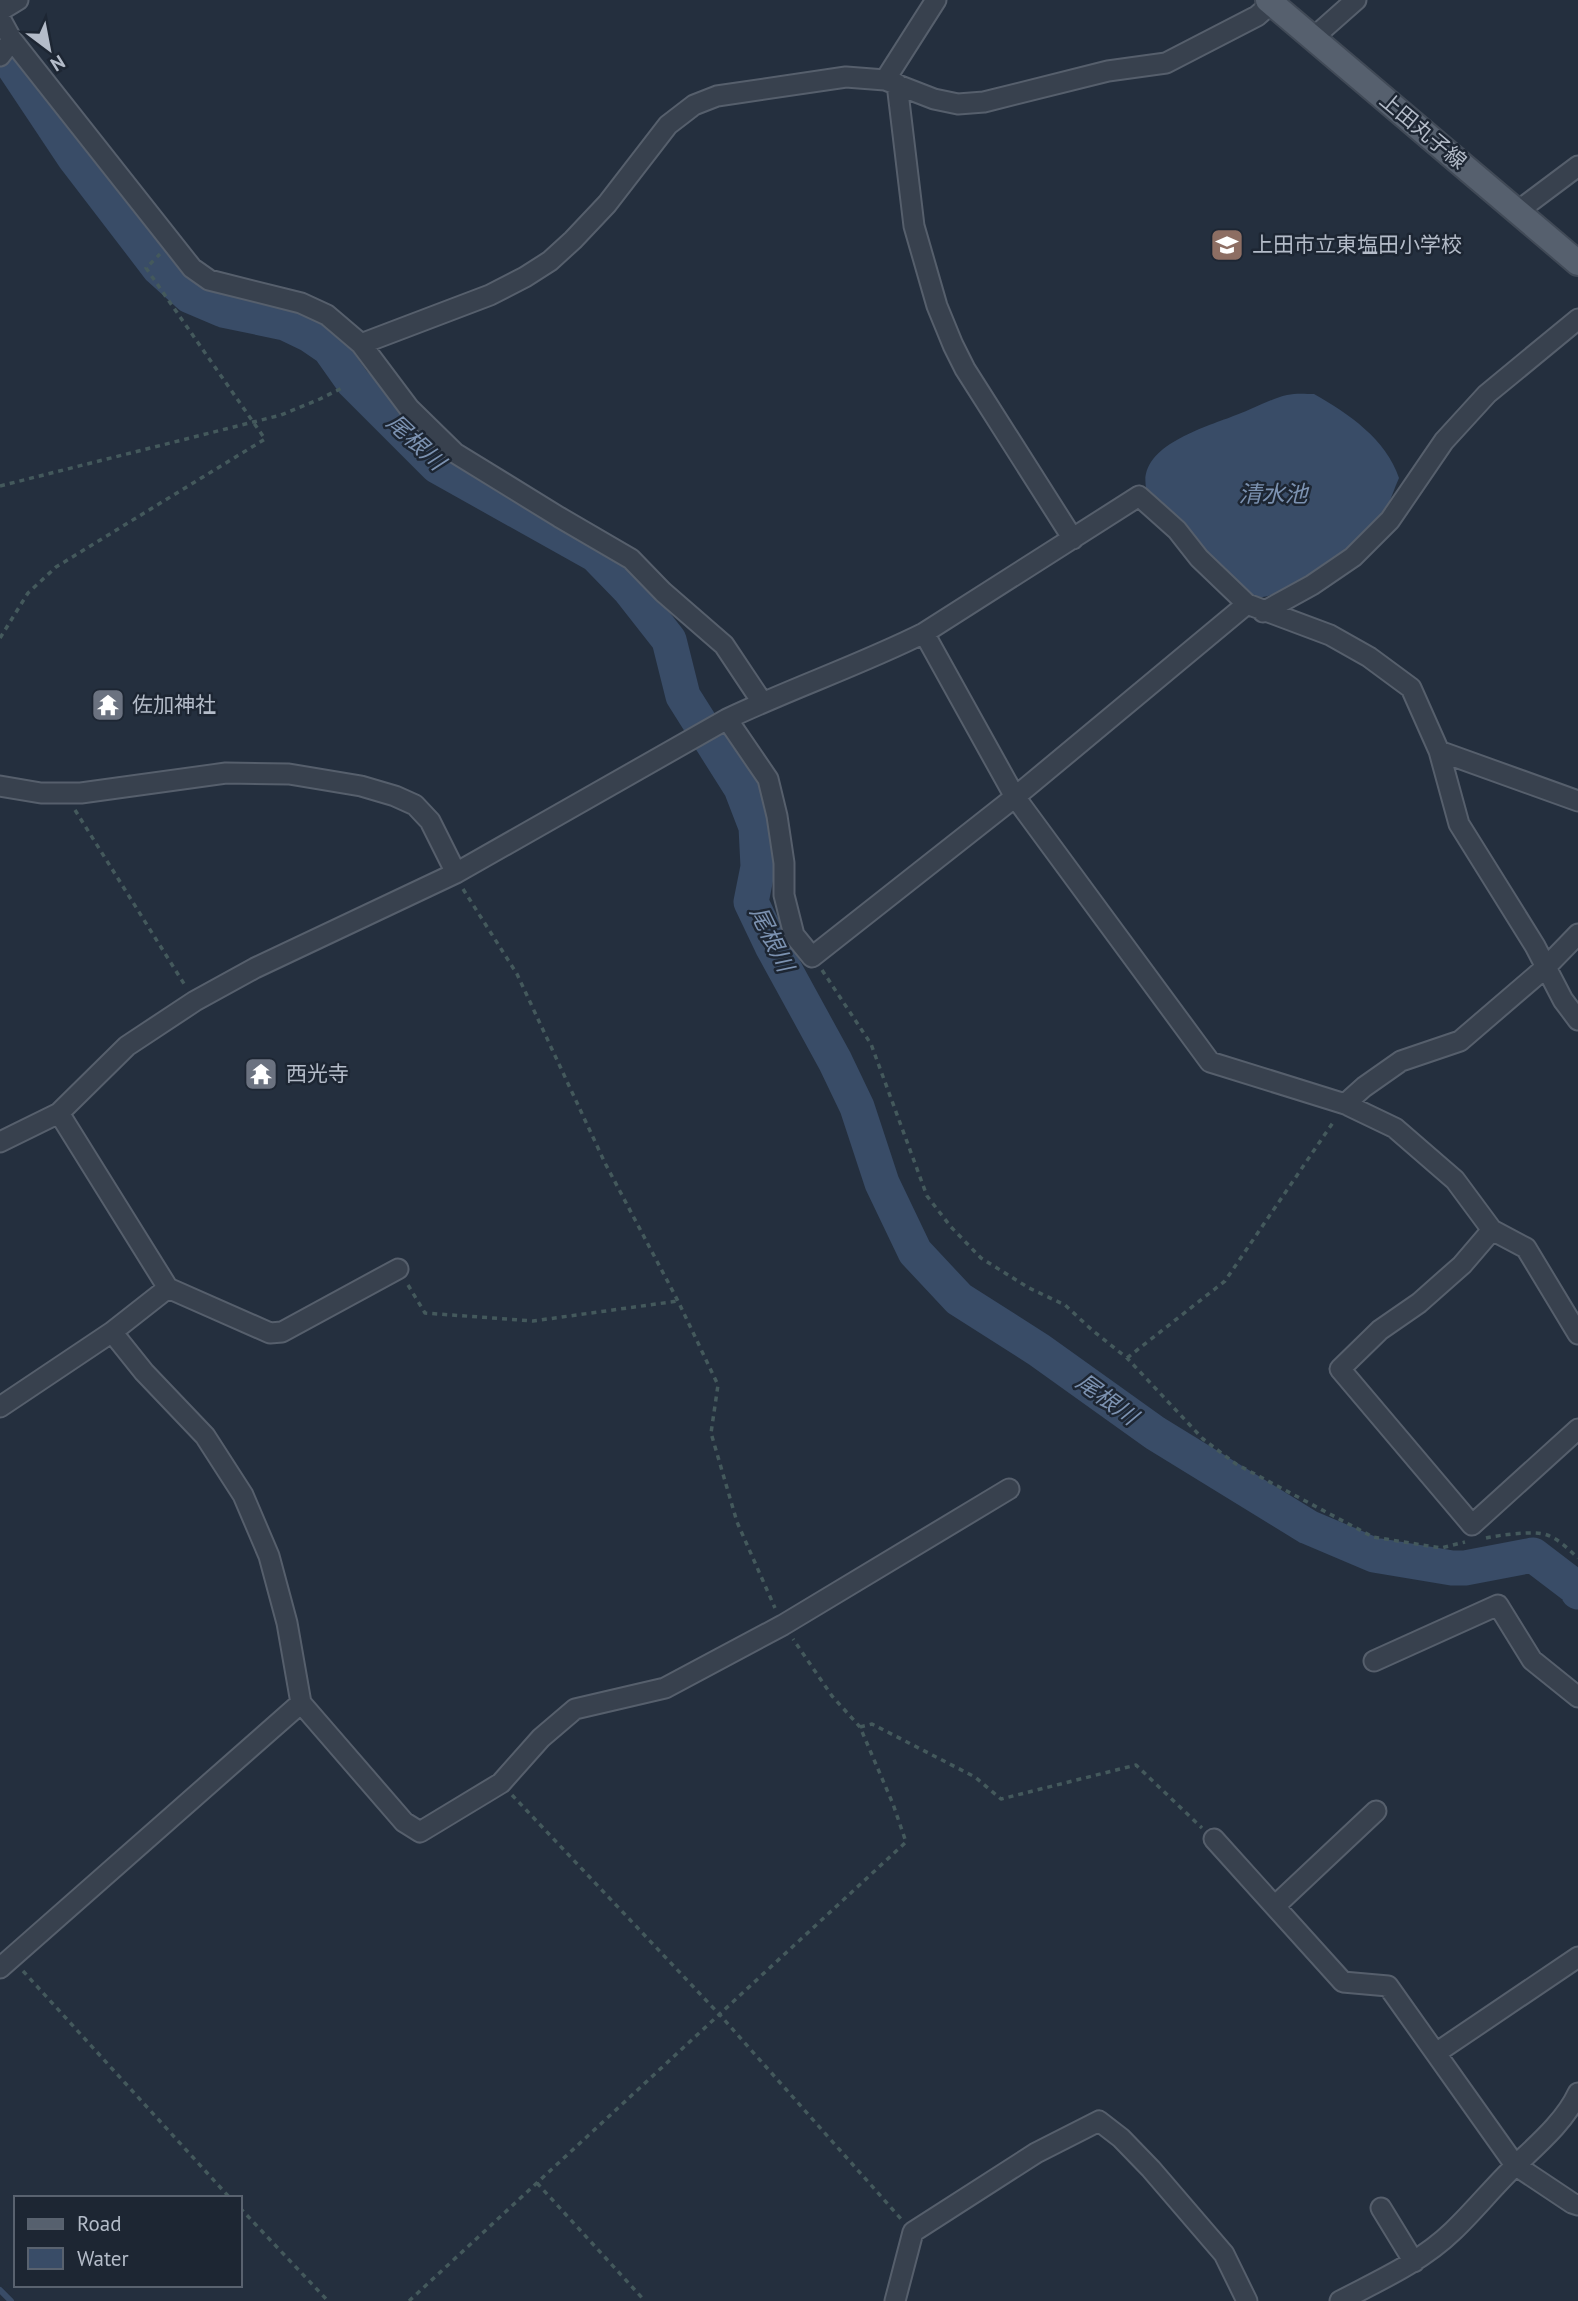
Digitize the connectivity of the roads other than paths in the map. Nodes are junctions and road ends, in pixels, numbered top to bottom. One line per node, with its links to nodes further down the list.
1 (18, 0): 5 (street)
2 (936, 0): 9 (street)
3 (1356, 0): 7 (street)
4 (1270, 2): 7 (main road, 上田丸子線); 9 (street)
5 (0, 11)
6 (0, 18): 8 (street)
7 (1313, 38): 11 (main road, 上田丸子線)
8 (6, 47): 14 (street)
9 (891, 82): 14 (street); 15 (street)
10 (1578, 166): 11 (street)
11 (1518, 211): 12 (main road, 上田丸子線)
12 (1578, 263)
13 (1578, 319): 16 (street)
14 (360, 344): 18 (street)
15 (1073, 539): 16 (street); 17 (street)
16 (1255, 608): 20 (street); 22 (street)
17 (924, 633): 18 (street); 22 (street)
18 (762, 702): 19 (street)
19 (714, 727): 22 (street); 24 (street)
20 (1439, 751): 23 (street); 26 (street)
21 (0, 786): 24 (street)
22 (1015, 797): 28 (street)
23 (1578, 801)
24 (456, 873): 29 (street)
25 (1578, 934): 26 (street)
26 (1545, 968): 27 (street); 28 (street)
27 (1578, 1020)
28 (1345, 1104): 31 (street)
29 (59, 1113): 30 (street); 33 (street)
30 (0, 1142)
31 (1492, 1230): 35 (street); 37 (street)
32 (398, 1269): 33 (street)
33 (168, 1288): 34 (street)
34 (112, 1332): 36 (street); 41 (street)
35 (1578, 1334)
36 (0, 1407)
37 (1578, 1429)
38 (1009, 1489): 41 (street)
39 (1374, 1661): 40 (street)
40 (1578, 1697)
41 (301, 1703): 46 (street)
42 (1376, 1811): 44 (street)
43 (1214, 1839): 44 (street)
44 (1276, 1905): 47 (street)
45 (1578, 1957): 47 (street)
46 (5, 1963)
47 (1436, 2053): 49 (street)
48 (1578, 2093): 49 (street)
49 (1515, 2165): 50 (street); 52 (street)
50 (1578, 2205)
51 (1381, 2208): 52 (street)
52 (1414, 2262): 55 (street)
53 (895, 2301): 54 (street)
54 (1247, 2301)
55 (1340, 2301)

